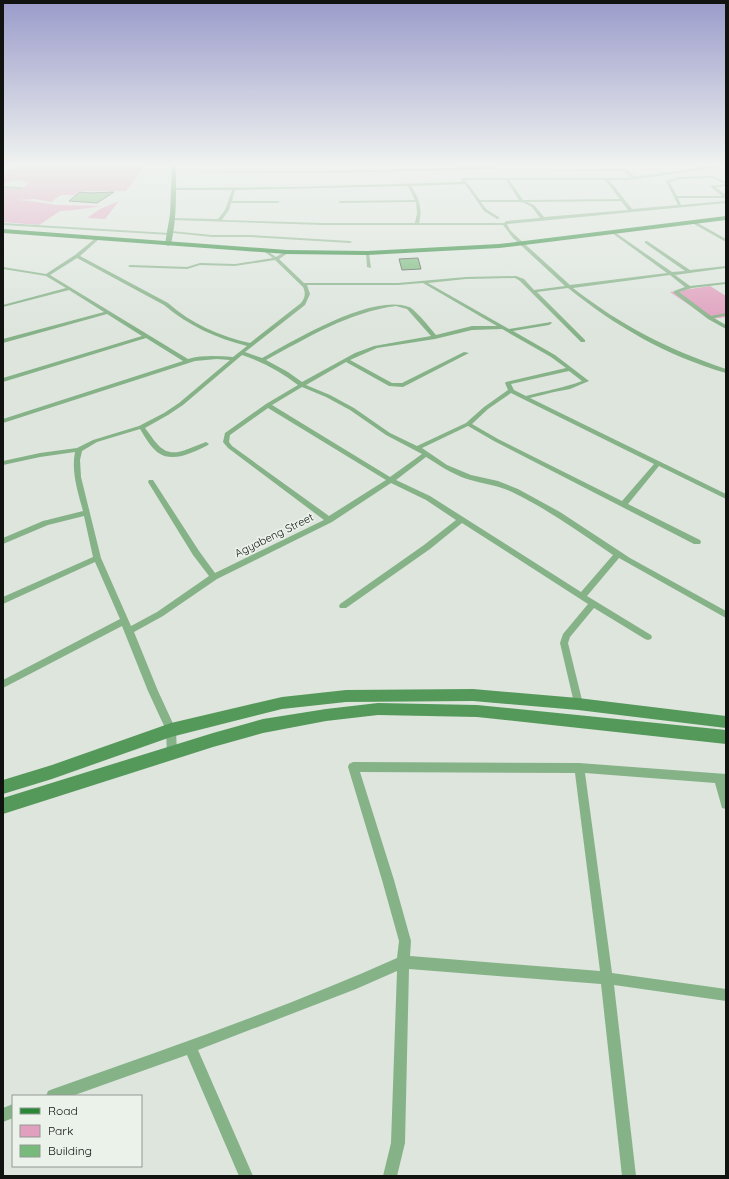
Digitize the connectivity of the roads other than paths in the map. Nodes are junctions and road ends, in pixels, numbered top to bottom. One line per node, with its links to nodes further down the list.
1 (172, 220): 13 (street)
2 (220, 220): 8 (street)
3 (418, 220): 8 (street)
4 (530, 220): 9 (street)
5 (669, 220): 15 (main road)
6 (709, 220): 7 (main road)
7 (693, 222): 12 (main road); 16 (street)
8 (417, 223): 9 (street)
9 (505, 224): 15 (street)
10 (3, 225): 13 (main road)
11 (3, 231): 14 (main road)
12 (613, 232): 15 (main road); 29 (street)
13 (170, 237): 14 (main road); 15 (main road); 17 (street); 19 (main road)
14 (98, 238): 22 (street)
15 (520, 241): 21 (main road); 34 (street)
16 (726, 241)
17 (350, 242)
18 (646, 242): 28 (street)
19 (266, 250): 20 (main road); 23 (street)
20 (286, 252): 21 (main road); 23 (street)
21 (367, 253): 25 (street)
22 (77, 256): 30 (street); 49 (street)
23 (276, 259): 24 (street); 33 (street)
24 (130, 266)
25 (369, 267)
26 (726, 267): 28 (street)
27 (3, 268): 30 (street)
28 (688, 271): 29 (street)
29 (668, 273): 34 (street); 35 (street)
30 (47, 275): 36 (street)
31 (423, 282): 33 (street); 37 (street); 44 (street)
32 (726, 283): 35 (street)
33 (304, 284): 49 (street)
34 (569, 286): 37 (street); 57 (street)
35 (690, 288): 41 (street)
36 (69, 289): 38 (street); 39 (street)
37 (534, 291): 47 (street)
38 (3, 306)
39 (109, 312): 45 (street); 48 (street)
40 (726, 314): 41 (street)
41 (710, 318): 43 (street)
42 (549, 323): 44 (street)
43 (726, 326)
44 (506, 329): 46 (street); 56 (street)
45 (147, 336): 55 (street); 58 (street)
46 (435, 337): 53 (street); 54 (street)
47 (583, 340)
48 (3, 341)
49 (251, 345): 50 (street)
50 (242, 353): 52 (street); 53 (street)
51 (466, 353): 54 (street)
52 (233, 359): 55 (street); 65 (street)
53 (262, 360): 59 (street)
54 (347, 360): 59 (street)
55 (188, 361): 63 (street)
56 (571, 369): 60 (street); 61 (street)
57 (726, 371)
58 (3, 380)
59 (302, 385): 62 (street); 67 (street)
60 (511, 391): 61 (street); 64 (street)
61 (525, 398): 71 (street)
62 (268, 405): 72 (street); 78 (street)
63 (3, 421)
64 (468, 424): 67 (street); 75 (street)
65 (141, 427): 66 (street); 68 (street)
66 (206, 444)
67 (417, 448): 69 (street)
68 (79, 450): 70 (street); 76 (street)
69 (426, 454): 72 (street, Agyabeng Street); 81 (street)
70 (3, 463)
71 (657, 464): 74 (street); 75 (street)
72 (390, 480): 77 (street); 78 (street, Agyabeng Street)
73 (151, 482): 83 (street)
74 (726, 497)
75 (624, 504): 80 (street)
76 (86, 513): 79 (street); 82 (street)
77 (462, 519): 84 (street); 87 (street)
78 (329, 520): 83 (street, Agyabeng Street)
79 (3, 541)
80 (697, 542)
81 (618, 554): 84 (street); 88 (street)
82 (98, 558): 85 (street); 89 (street)
83 (214, 576): 90 (street, Agyabeng Street)
84 (582, 596): 86 (street)
85 (3, 601)
86 (594, 603): 91 (street); 93 (street)
87 (342, 606)
88 (726, 614)
89 (124, 621): 90 (street); 92 (street)
90 (129, 631): 95 (street)
91 (648, 637)
92 (3, 684)
93 (578, 704): 94 (street); 95 (street)
94 (726, 722)
95 (171, 730): 97 (street); 100 (street)
96 (726, 737): 97 (street)
97 (172, 754): 102 (street)
98 (579, 768): 99 (street); 103 (street); 104 (street)
99 (723, 779): 101 (street)
100 (3, 787)
101 (726, 804)
102 (3, 806)
103 (404, 962): 104 (street); 106 (street); 109 (street)
104 (608, 978): 105 (street); 110 (street)
105 (726, 995)
106 (190, 1047): 107 (street); 108 (street)
107 (56, 1095)
108 (246, 1176)
109 (390, 1176)
110 (630, 1176)

